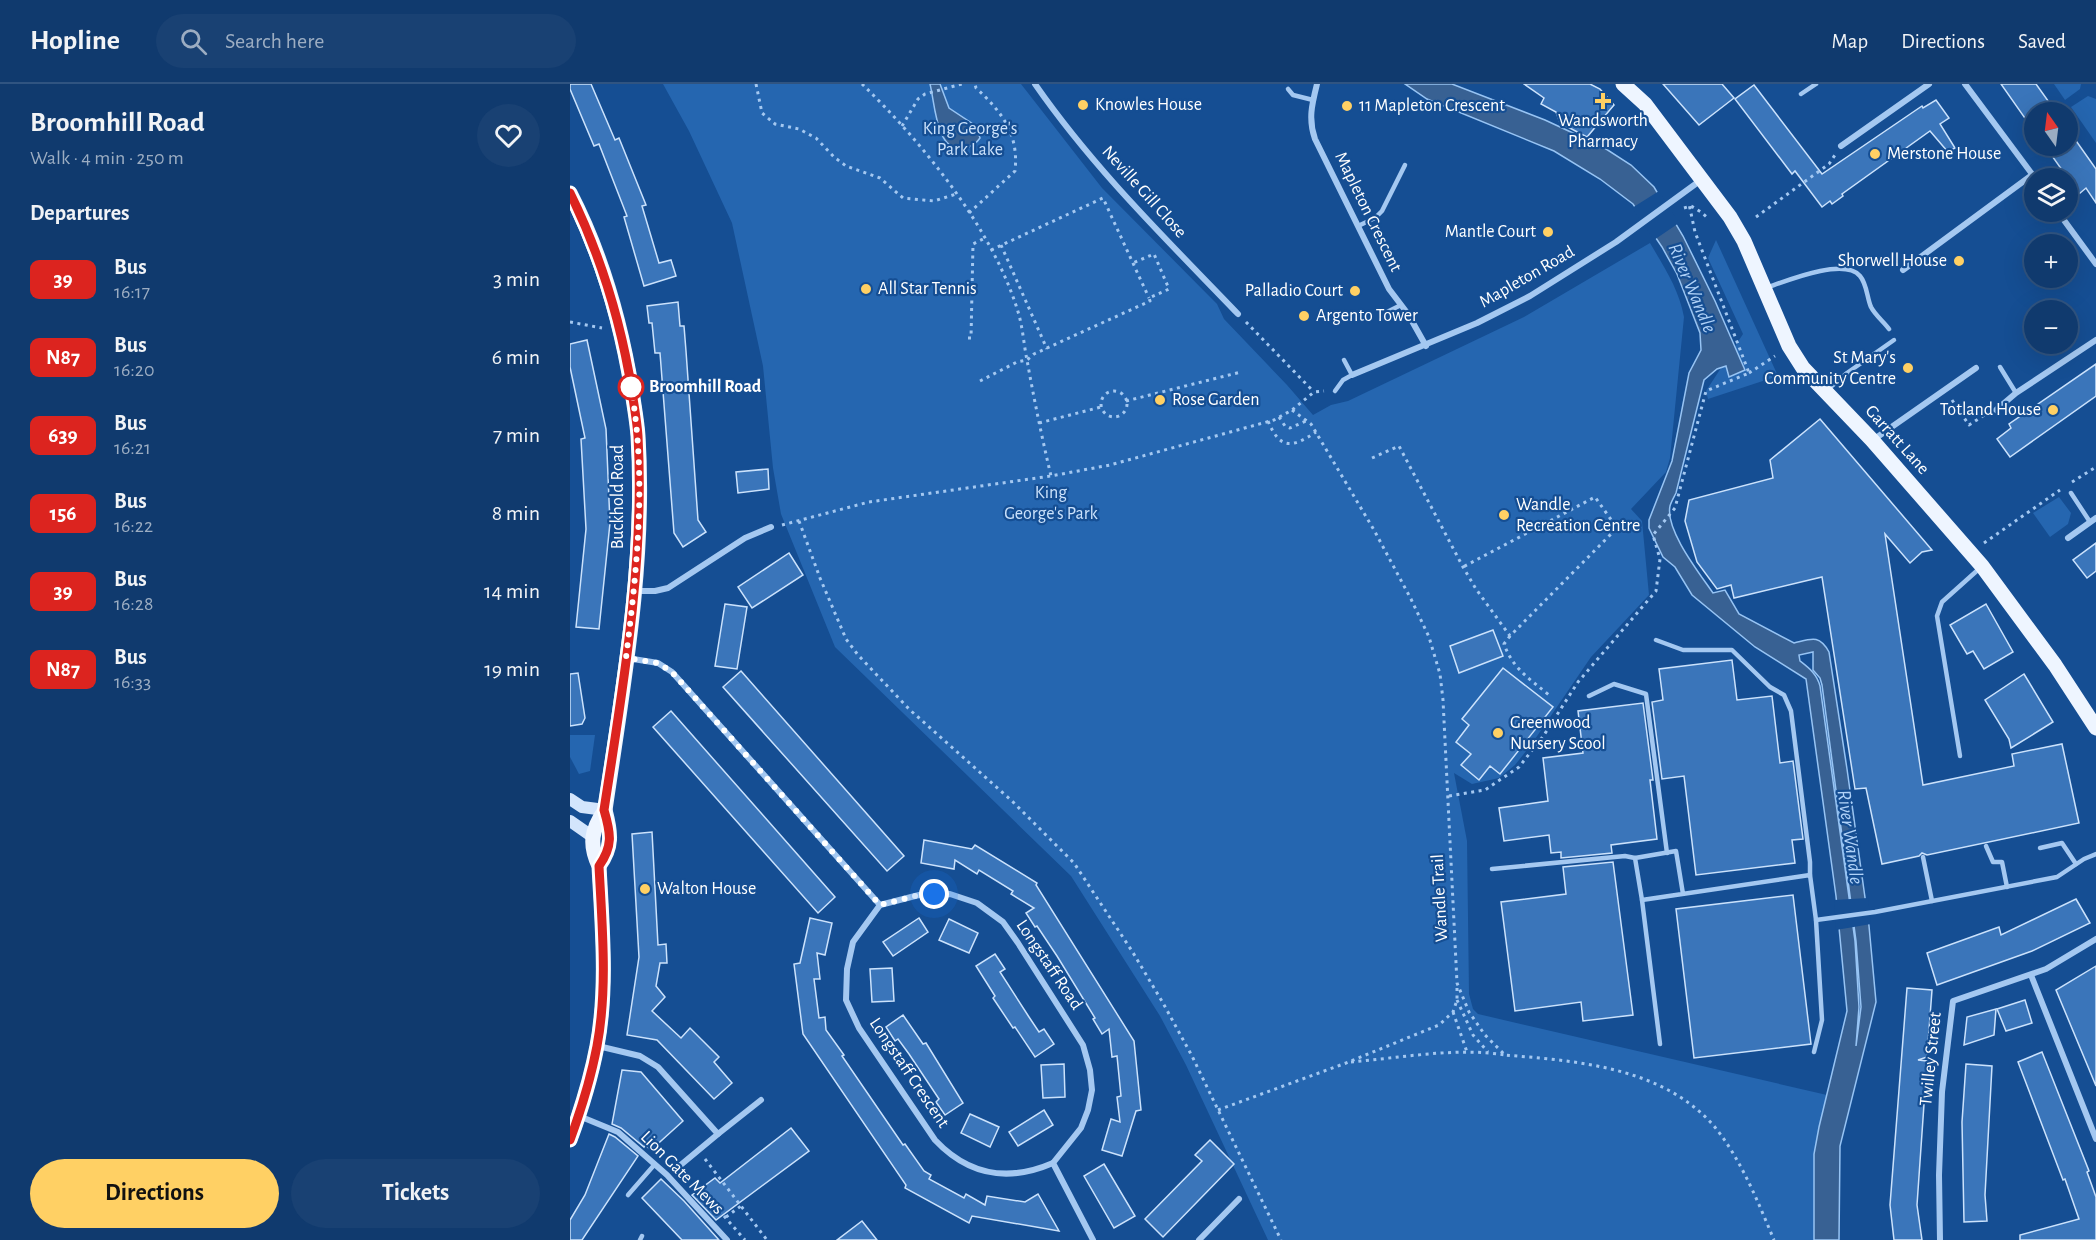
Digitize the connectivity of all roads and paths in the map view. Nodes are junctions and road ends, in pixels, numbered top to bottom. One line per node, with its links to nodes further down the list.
1 (756, 84): 21 (path)
2 (862, 84): 14 (path)
3 (962, 84): 14 (path)
4 (975, 84): 24 (path)
5 (1035, 84): 38 (street, Neville Gill Close)
6 (1317, 84): 13 (street, Mapleton Crescent)
7 (1623, 84): 18 (main road, Garratt Lane)
8 (1816, 84): 12 (lane)
9 (1929, 84): 15 (street)
10 (1965, 84): 17 (street)
11 (1288, 89): 13 (lane)
12 (1801, 94)
13 (1313, 100): 28 (street, Mapleton Crescent)
14 (902, 126): 21 (path)
15 (1841, 146): 25 (path)
16 (1405, 165): 28 (lane)
17 (2027, 168)
18 (1703, 179): 35 (main road, Garratt Lane); 46 (street, Mapleton Road)
19 (2024, 184): 34 (street)
20 (570, 193): 83 (main road, Buckhold Road)
21 (956, 194): 24 (path)
22 (1690, 205): 23 (path); 26 (path); 54 (path)
23 (1685, 208)
24 (969, 213): 29 (path)
25 (1756, 217)
26 (1711, 222)
27 (2065, 222): 33 (street)
28 (1358, 226): 37 (street, Mapleton Crescent)
29 (985, 238): 31 (path); 43 (path)
30 (1000, 245): 31 (path); 32 (path); 48 (path)
31 (991, 250): 49 (path)
32 (1133, 263): 36 (path); 36 (path)
33 (2096, 264)
34 (1903, 270)
35 (1764, 289): 42 (lane); 47 (main road, Garratt Lane)
36 (1149, 298): 48 (path)
37 (1401, 305): 39 (lane); 46 (street, Mapleton Crescent)
38 (1238, 314): 60 (path)
39 (1383, 314)
40 (570, 322): 41 (path)
41 (602, 328)
42 (1889, 329)
43 (968, 338)
44 (1894, 340): 59 (lane)
45 (2096, 340): 61 (street)
46 (1426, 345): 55 (street, Mapleton Road)
47 (1789, 346): 54 (path); 59 (main road, Garratt Lane)
48 (1047, 349): 49 (path)
49 (1027, 360): 56 (path); 69 (path)
50 (1344, 360): 55 (lane)
51 (2000, 367): 61 (lane)
52 (1976, 368): 57 (street)
53 (1241, 372): 62 (path)
54 (1749, 373): 91 (path)
55 (1352, 375): 58 (lane)
56 (980, 381)
57 (1945, 390): 65 (path); 71 (street)
58 (1335, 391): 60 (path)
59 (1824, 391): 71 (main road, Garratt Lane)
60 (1314, 392): 64 (path)
61 (2016, 393): 65 (street)
62 (1126, 400): 63 (path); 63 (path)
63 (1101, 407): 69 (path)
64 (1292, 410): 66 (path); 67 (path, Wandle Trail)
65 (1996, 410)
66 (1279, 417): 67 (path); 68 (path)
67 (1306, 421): 70 (path, Wandle Trail)
68 (1269, 422): 70 (path); 74 (path)
69 (1039, 423): 74 (path)
70 (1316, 432): 91 (path, Wandle Trail)
71 (1872, 440): 80 (main road, Garratt Lane)
72 (1372, 458): 82 (path)
73 (2096, 467): 80 (path)
74 (1051, 476): 77 (path)
75 (2071, 494): 76 (lane)
76 (2093, 520): 79 (street)
77 (799, 521): 78 (path); 125 (path)
78 (771, 527): 83 (street)
79 (2068, 538)
80 (1970, 553): 81 (main road, Garratt Lane)
81 (1982, 566): 89 (main road, Garratt Lane); 90 (lane)
82 (1463, 567): 84 (path); 84 (path)
83 (634, 591): 86 (main road, Buckhold Road)
84 (1510, 636): 87 (path)
85 (1656, 640): 105 (lane)
86 (626, 658): 93 (main road, Buckhold Road); 110 (street)
87 (1549, 695)
88 (1589, 696): 98 (lane)
89 (2096, 728)
90 (1960, 756)
91 (1449, 796): 114 (path, Wandle Trail)
92 (570, 799): 93 (street)
93 (604, 810): 95 (main road); 103 (main road)
94 (570, 821): 95 (street)
95 (593, 837): 103 (main road)
96 (1986, 846): 106 (lane)
97 (2040, 848): 102 (lane)
98 (1667, 853): 101 (lane); 107 (lane)
99 (2096, 854): 102 (lane)
100 (1923, 857): 109 (lane)
101 (1635, 858): 104 (lane); 108 (lane)
102 (2076, 864): 106 (lane)
103 (599, 866): 118 (main road)
104 (1492, 869)
105 (1810, 875): 107 (lane); 111 (lane)
106 (2007, 887): 109 (lane)
107 (1683, 894): 108 (lane)
108 (1642, 900): 117 (lane)
109 (1932, 901): 111 (lane)
110 (880, 905): 131 (street, Longstaff Crescent); 131 (street, Longstaff Road)
111 (1816, 920): 121 (lane)
112 (2096, 939): 113 (street, Twilley Street)
113 (2031, 975): 128 (street); 144 (street, Twilley Street)
114 (1457, 983): 115 (path); 122 (path, Wandle Trail)
115 (1456, 1000): 116 (path); 120 (path)
116 (1453, 1012): 119 (path); 123 (path)
117 (1660, 1044)
118 (597, 1046): 126 (main road); 127 (street)
119 (1467, 1052): 120 (path); 123 (path)
120 (1488, 1052): 122 (path)
121 (1814, 1052)
122 (1505, 1055): 143 (path)
123 (1346, 1063): 125 (path)
124 (761, 1100): 127 (street)
125 (1218, 1110): 142 (path)
126 (579, 1116): 129 (main road); 132 (street, Lion Gate Mews)
127 (718, 1134): 130 (street)
128 (2096, 1139)
129 (570, 1140)
130 (698, 1150): 133 (street); 136 (path)
131 (1053, 1163): 140 (street)
132 (655, 1164): 134 (lane); 138 (street, Lion Gate Mews)
133 (677, 1168)
134 (628, 1195)
135 (1239, 1199): 141 (street)
136 (741, 1206): 137 (path); 139 (path)
137 (726, 1217)
138 (727, 1240)
139 (767, 1240)
140 (1093, 1240)
141 (1199, 1240)
142 (1281, 1240)
143 (1774, 1240)
144 (1941, 1240)

